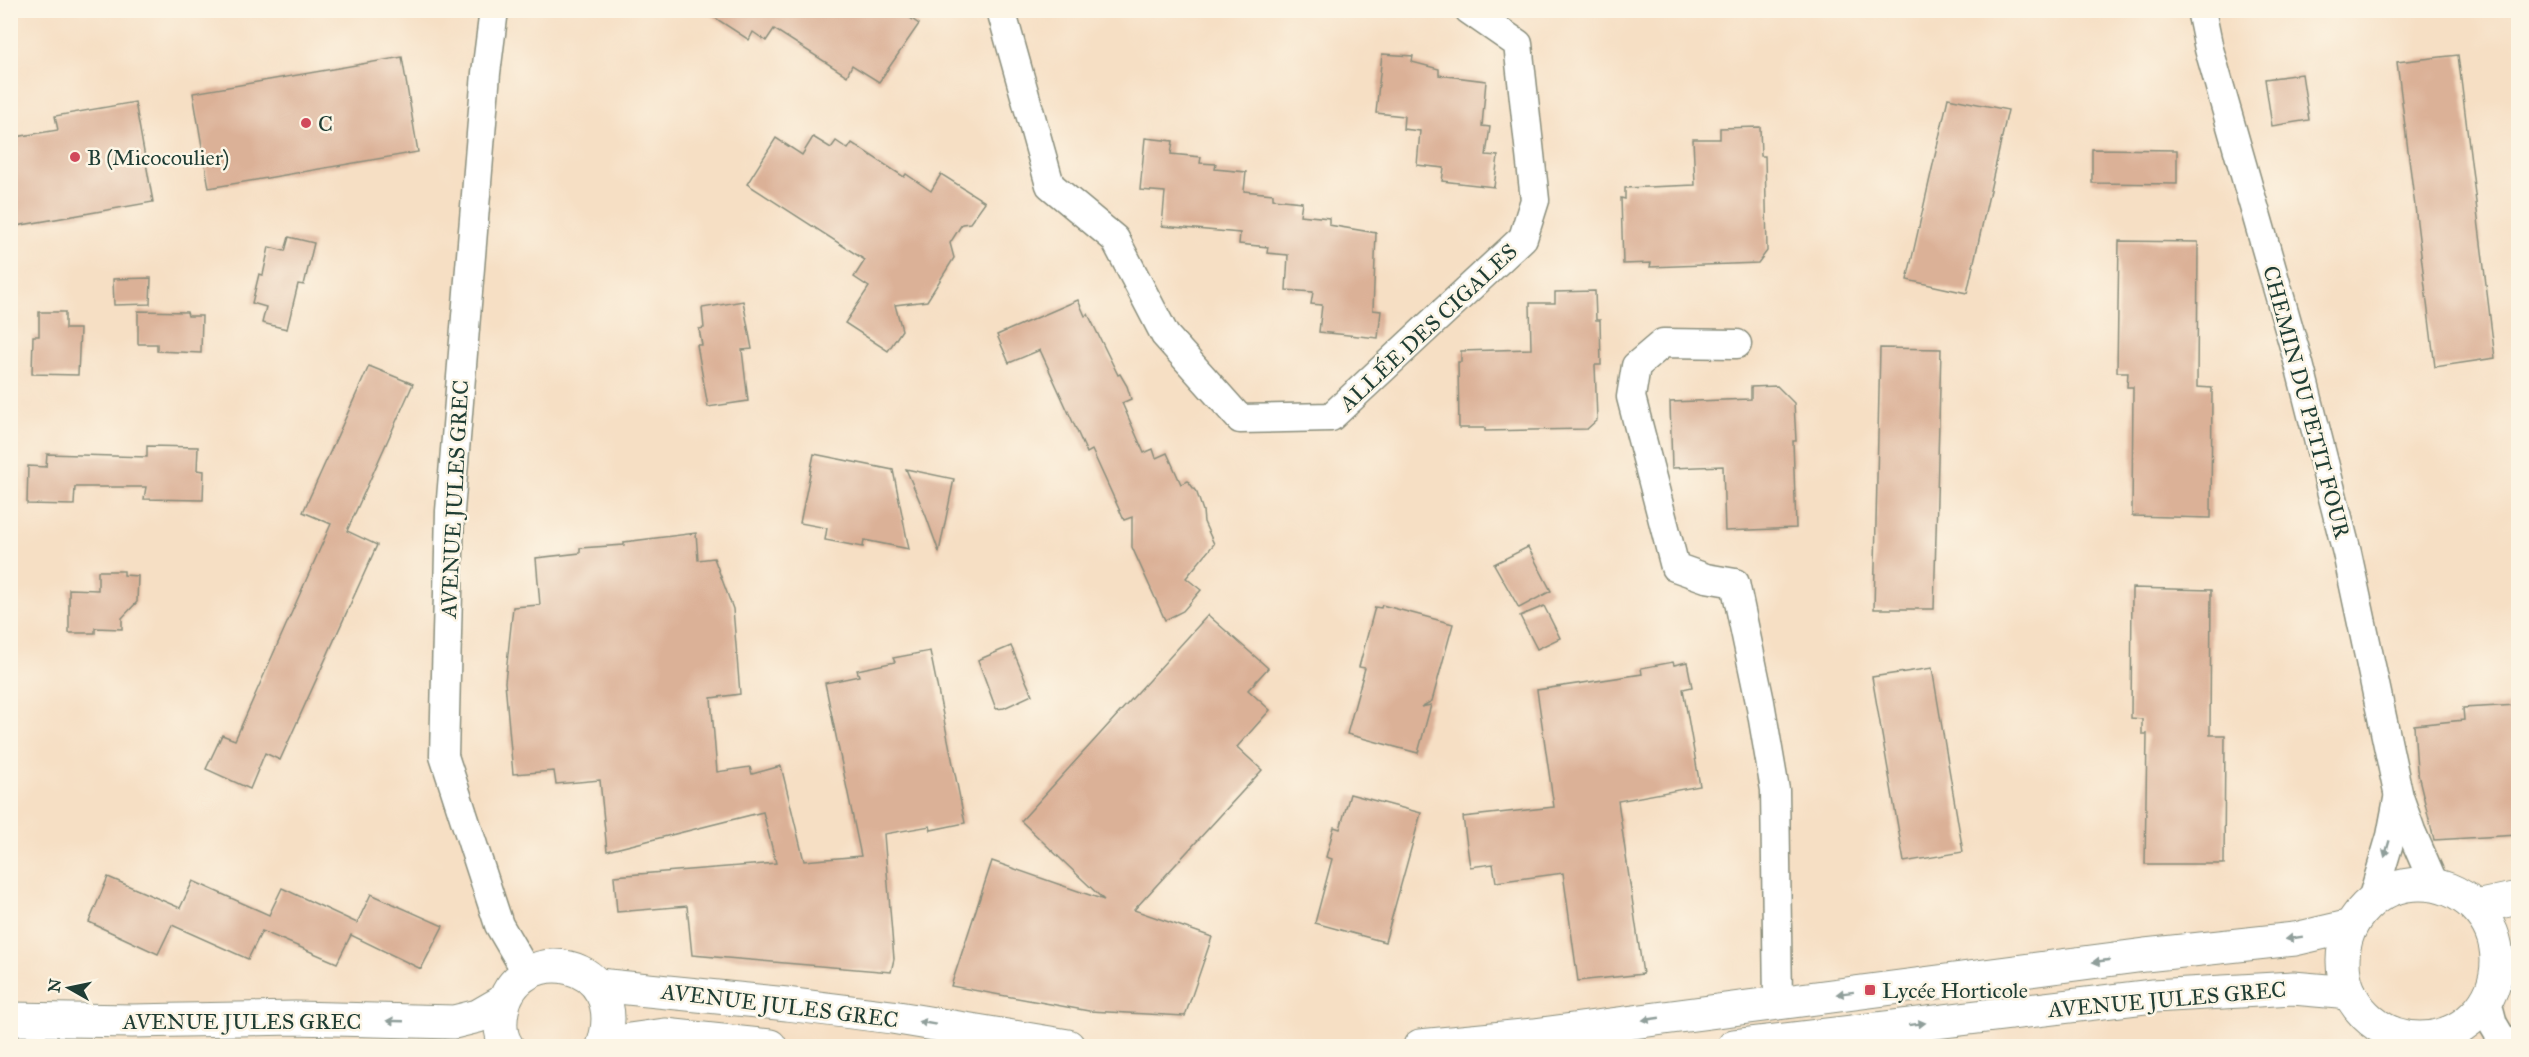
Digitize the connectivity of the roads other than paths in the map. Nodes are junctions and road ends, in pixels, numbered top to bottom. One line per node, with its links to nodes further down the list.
1 (494, 10): 12 (street, AVENUE JULES GREC)
2 (1001, 10): 3 (street, ALLÉE DES CIGALES)
3 (1469, 10)
4 (2201, 10): 6 (street, CHEMIN DU PETIT FOUR)
5 (1737, 344): 17 (street)
6 (2399, 797): 7 (street, CHEMIN DU PETIT FOUR); 9 (street, CHEMIN DU PETIT FOUR, one-way to 9)
7 (2433, 884): 9 (street); 10 (street)
8 (2518, 898): 10 (street)
9 (2372, 900): 11 (street)
10 (2476, 907): 13 (street)
11 (2351, 926): 15 (street); 17 (street, AVENUE JULES GREC, one-way to 17)
12 (527, 973): 14 (street); 16 (street)
13 (2500, 980): 19 (street); 27 (street)
14 (598, 985): 21 (street); 24 (street, AVENUE JULES GREC, one-way to 14)
15 (2350, 993): 19 (street); 26 (street, AVENUE JULES GREC, one-way to 15)
16 (504, 1001): 18 (street, AVENUE JULES GREC, one-way to 18); 20 (street)
17 (1778, 1002): 25 (street, AVENUE JULES GREC, one-way to 25)
18 (10, 1019)
19 (2444, 1042)
20 (507, 1047)
21 (603, 1047)
22 (608, 1047): 23 (street, AVENUE JULES GREC)
23 (770, 1047)
24 (1068, 1047)
25 (1420, 1047)
26 (1734, 1047)
27 (2505, 1047)

